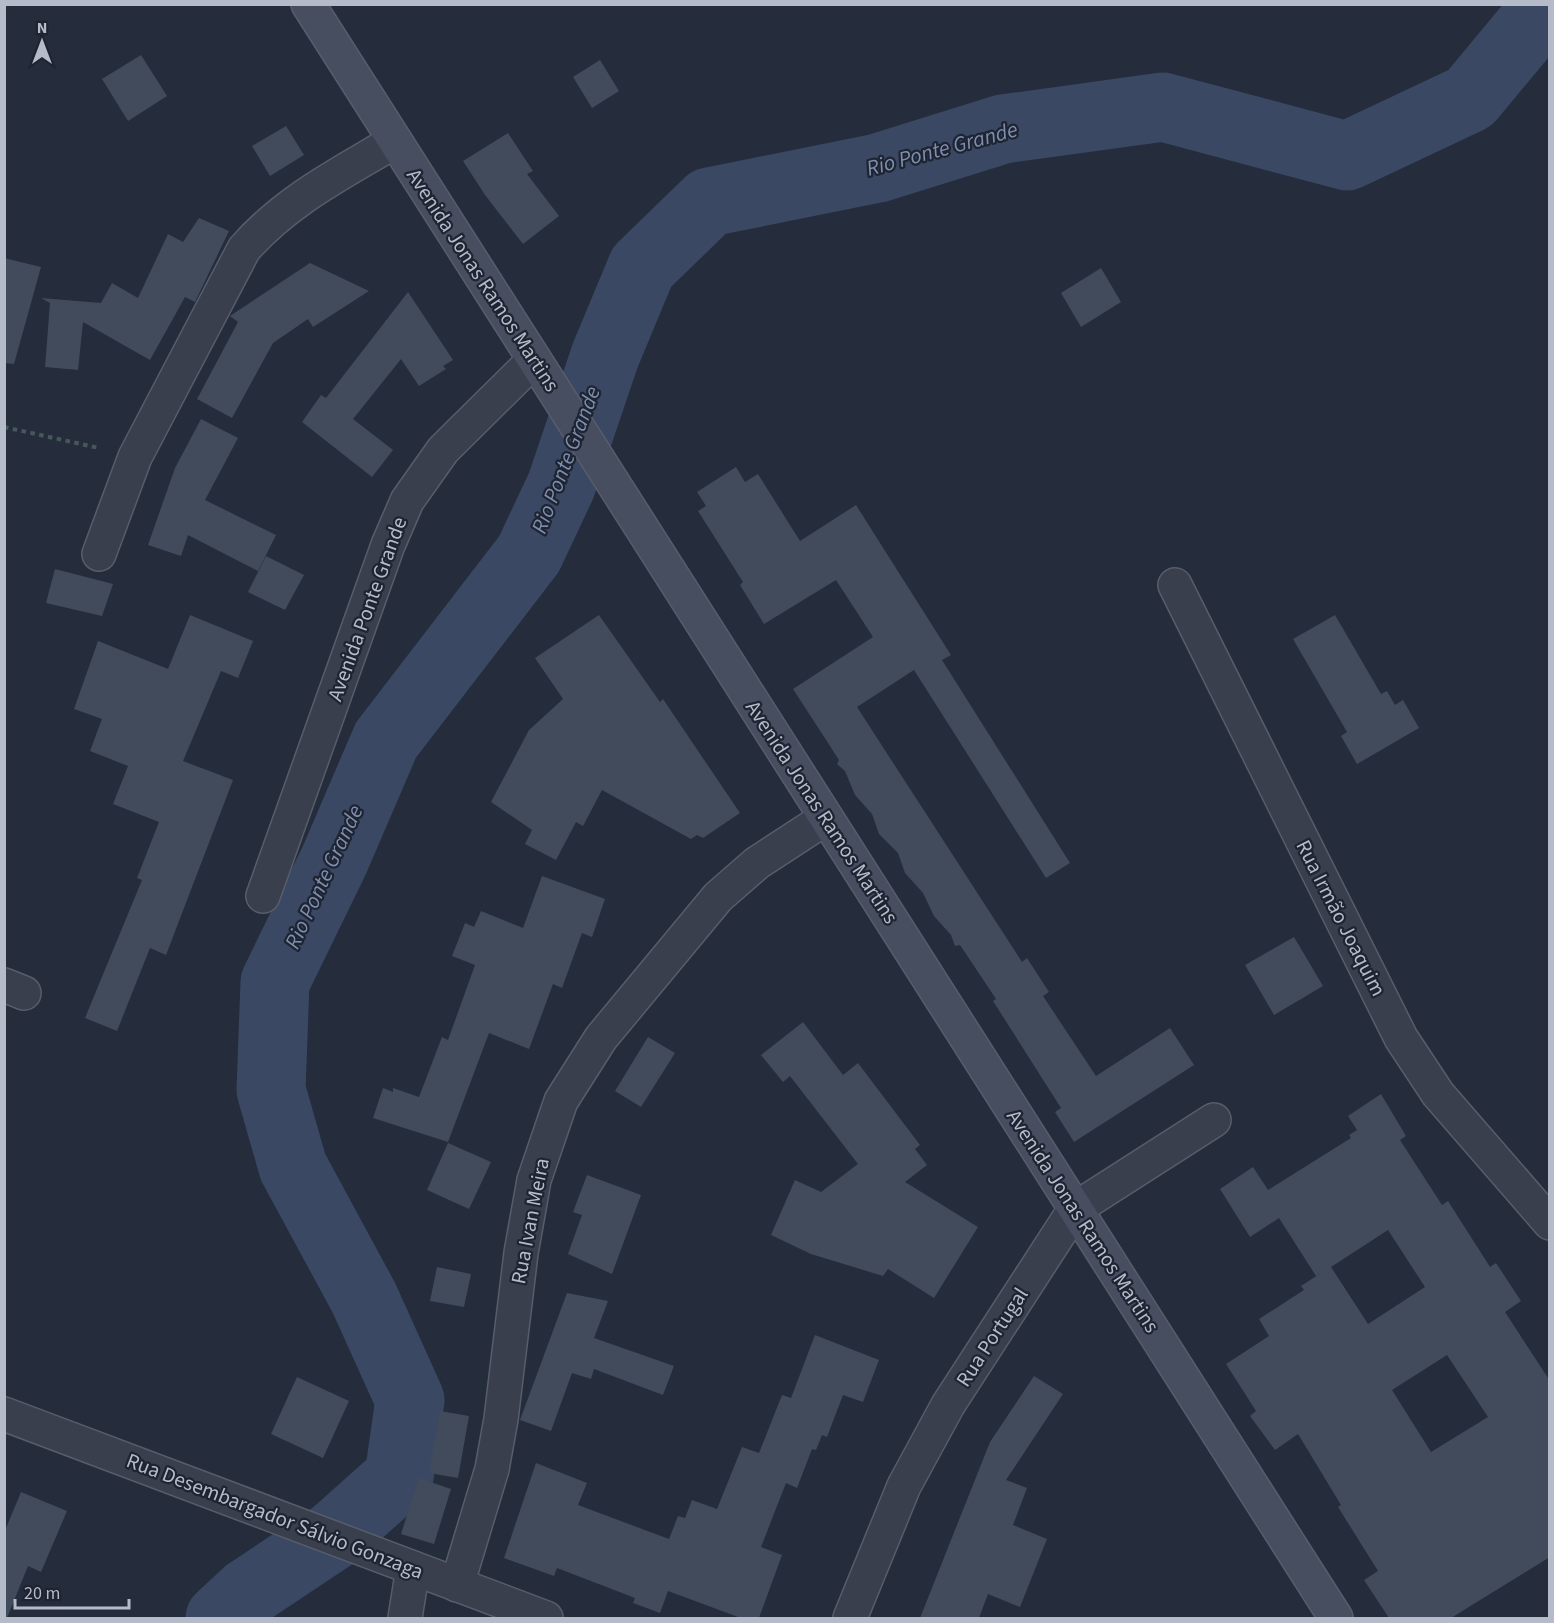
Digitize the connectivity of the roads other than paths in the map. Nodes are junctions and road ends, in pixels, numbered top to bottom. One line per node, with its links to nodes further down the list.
1 (308, 4): 2 (main road, Avenida Jonas Ramos Martins)
2 (395, 141): 3 (main road, Avenida Jonas Ramos Martins); 4 (street)
3 (534, 360): 6 (main road, Avenida Jonas Ramos Martins); 7 (street, Avenida Ponte Grande)
4 (99, 554)
5 (1174, 585): 10 (street, Rua Irmão Joaquim)
6 (826, 818): 9 (main road, Avenida Jonas Ramos Martins); 13 (street, Rua Ivan Meira)
7 (263, 896)
8 (1214, 1120): 9 (street, Rua Portugal)
9 (1075, 1209): 16 (street, Rua Portugal); 17 (main road, Avenida Jonas Ramos Martins)
10 (1550, 1223)
11 (4, 1414): 12 (street, Rua Desembargador Sálvio Gonzaga)
12 (413, 1568): 13 (street, Rua Desembargador Sálvio Gonzaga); 14 (street)
13 (457, 1585): 15 (street, Rua Desembargador Sálvio Gonzaga)
14 (405, 1618)
15 (546, 1618)
16 (850, 1618)
17 (1336, 1618)

